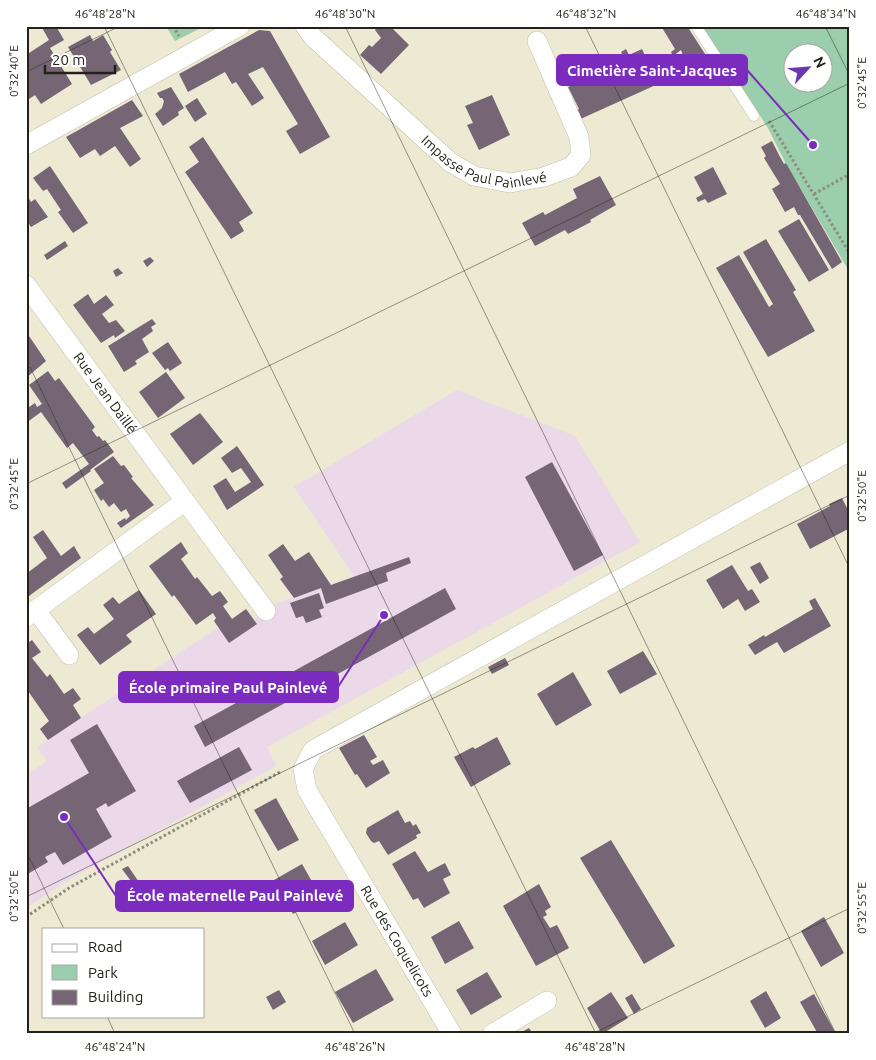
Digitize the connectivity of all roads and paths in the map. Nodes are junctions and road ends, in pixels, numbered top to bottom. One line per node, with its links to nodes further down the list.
1 (240, 26): 7 (street)
2 (305, 26): 4 (street, Impasse Paul Painlevé)
3 (696, 26): 5 (lane)
4 (537, 41)
5 (754, 116)
6 (768, 118): 9 (path)
7 (26, 144)
8 (850, 174): 9 (path)
9 (814, 194): 10 (path)
10 (850, 254)
11 (26, 285): 13 (street, Rue Jean Daillé)
12 (850, 450): 17 (street)
13 (184, 501): 14 (street, Rue Jean Daillé); 15 (street)
14 (266, 611)
15 (31, 614): 16 (street)
16 (69, 655)
17 (303, 769): 18 (path); 20 (street, Rue des Coquelicots)
18 (26, 917)
19 (547, 1001): 21 (street)
20 (452, 1034)
21 (492, 1034)

